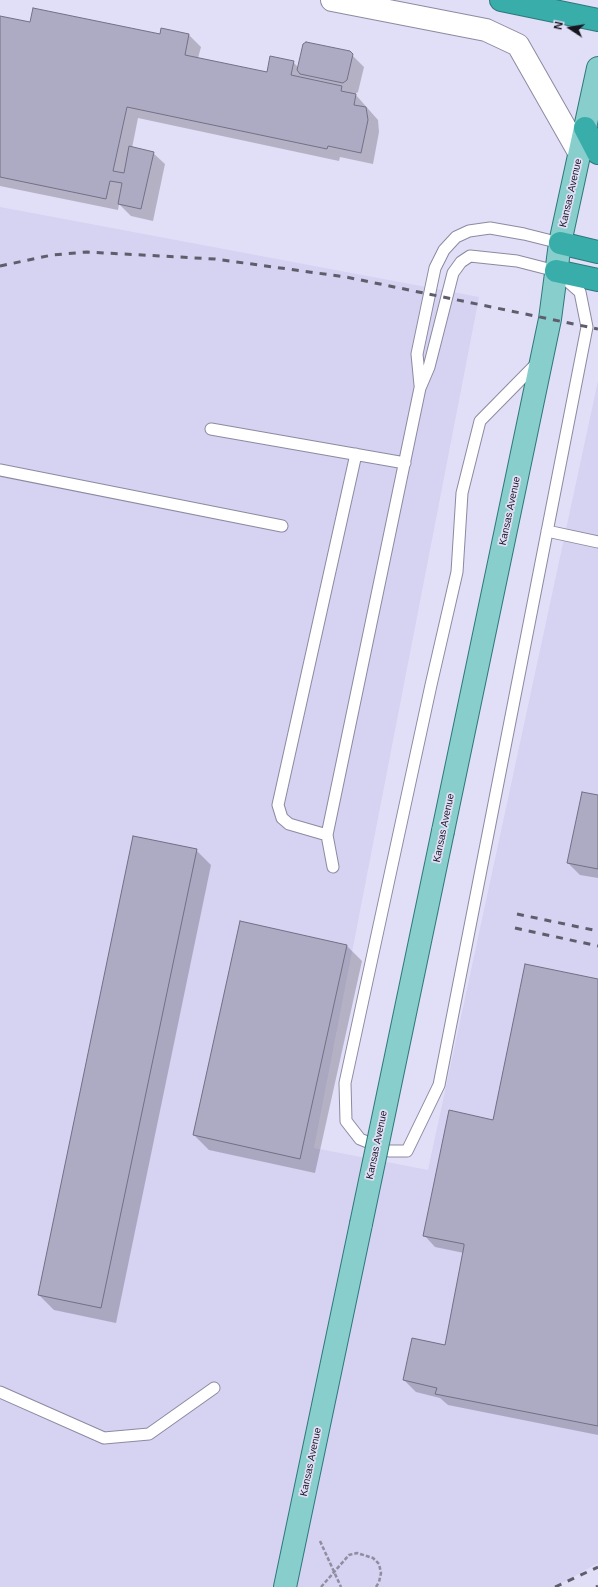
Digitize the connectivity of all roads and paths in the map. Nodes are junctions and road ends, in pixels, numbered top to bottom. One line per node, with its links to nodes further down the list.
1 (332, 0): 6 (street)
2 (501, 0): 3 (highway)
3 (598, 20)
4 (598, 68): 5 (main road)
5 (585, 128): 6 (highway)
6 (589, 153): 7 (main road, Kansas Avenue)
7 (560, 243): 8 (highway); 9 (main road, Kansas Avenue); 12 (lane)
8 (598, 252)
9 (556, 271): 10 (highway); 11 (main road, Kansas Avenue); 12 (lane); 18 (lane)
10 (598, 280)
11 (541, 359): 18 (lane); 25 (main road, Kansas Avenue, bridge)
12 (420, 388): 15 (lane)
13 (211, 429): 14 (lane)
14 (356, 454): 15 (lane); 20 (lane)
15 (405, 463): 20 (lane)
16 (0, 470): 17 (lane)
17 (282, 526)
18 (547, 531): 19 (lane)
19 (598, 542)
20 (327, 835): 21 (lane)
21 (333, 867)
22 (214, 1388): 23 (lane)
23 (0, 1392)
24 (320, 1541): 27 (path)
25 (284, 1587)
26 (321, 1587): 28 (path, bridge)
27 (341, 1587)
28 (376, 1587)

